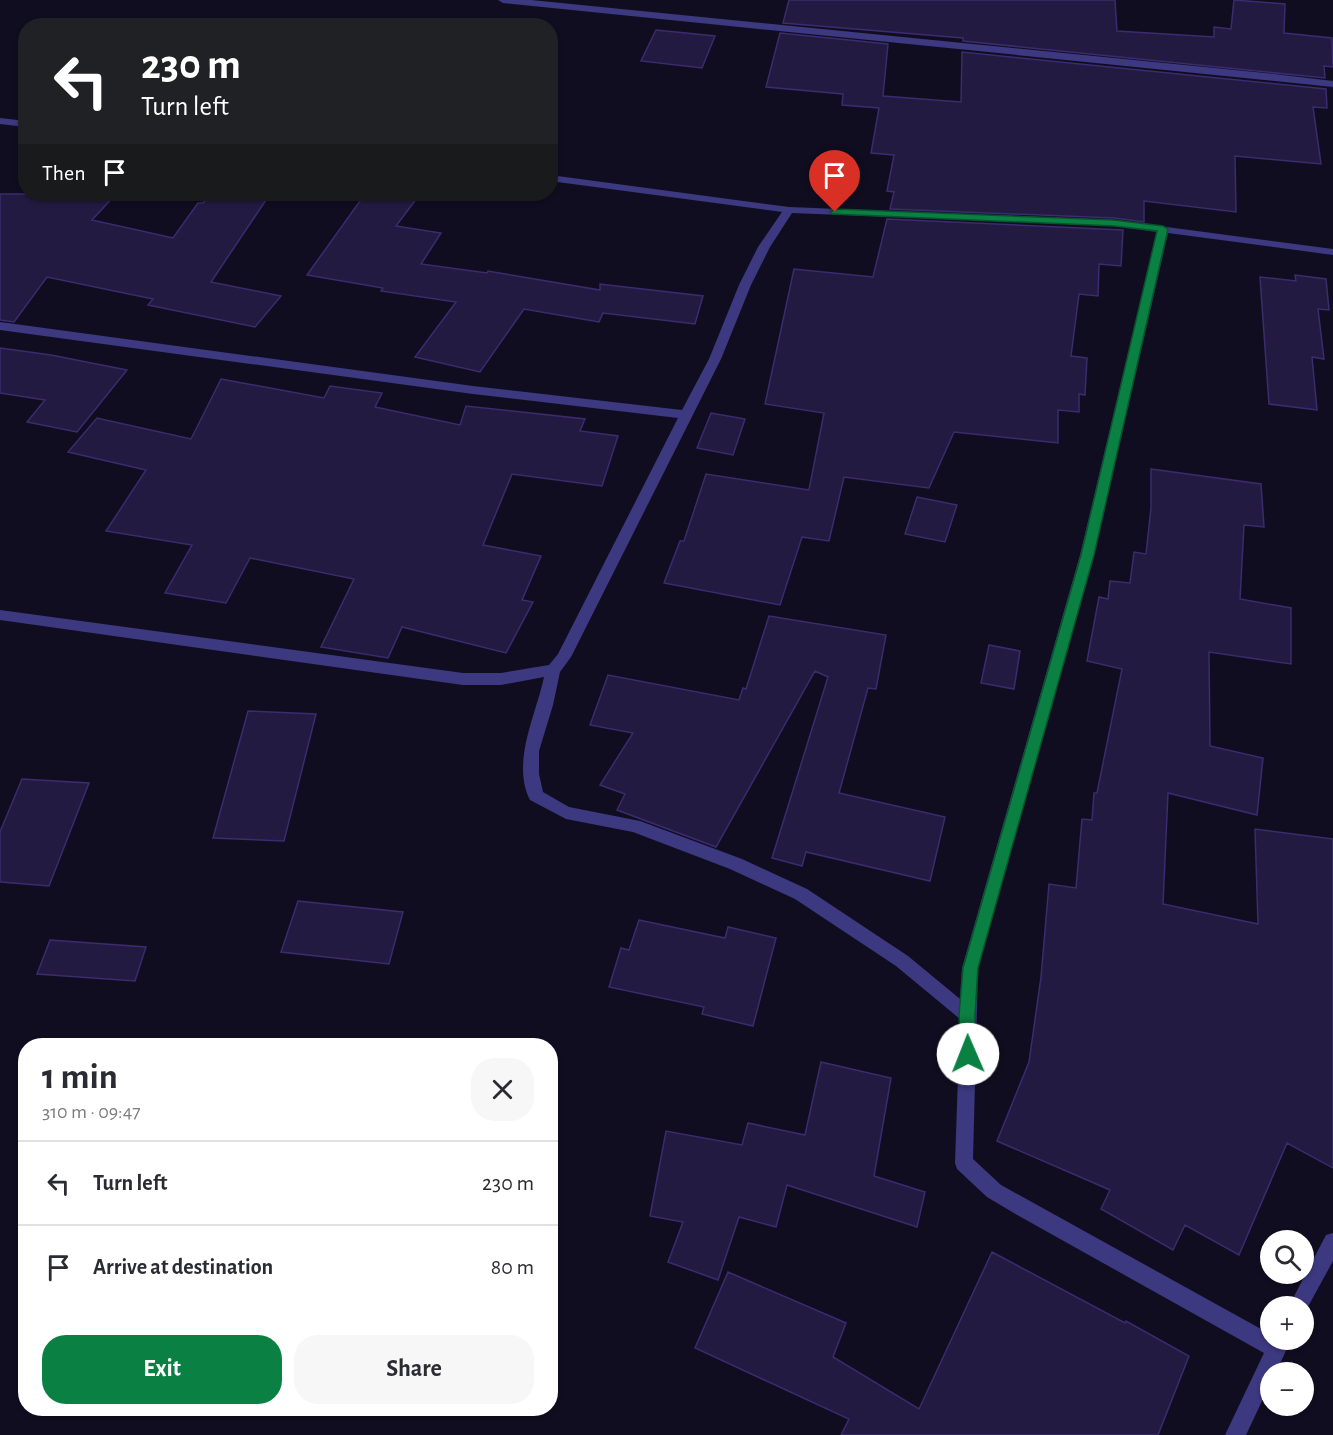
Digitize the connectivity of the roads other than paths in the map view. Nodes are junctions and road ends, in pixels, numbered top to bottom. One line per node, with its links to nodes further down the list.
1 (502, 0): 2 (street)
2 (1333, 84)
3 (0, 121): 4 (street)
4 (18, 123)
5 (558, 179): 6 (street)
6 (789, 210): 7 (street); 10 (street)
7 (1163, 229): 8 (street); 13 (street)
8 (1333, 252)
9 (0, 326): 10 (street)
10 (686, 415): 12 (street)
11 (0, 615): 12 (street)
12 (553, 669): 13 (street)
13 (967, 1015): 16 (street)
14 (1333, 1242): 15 (street)
15 (1304, 1296)
16 (1260, 1334)
17 (1276, 1350): 18 (street)
18 (1235, 1435)

